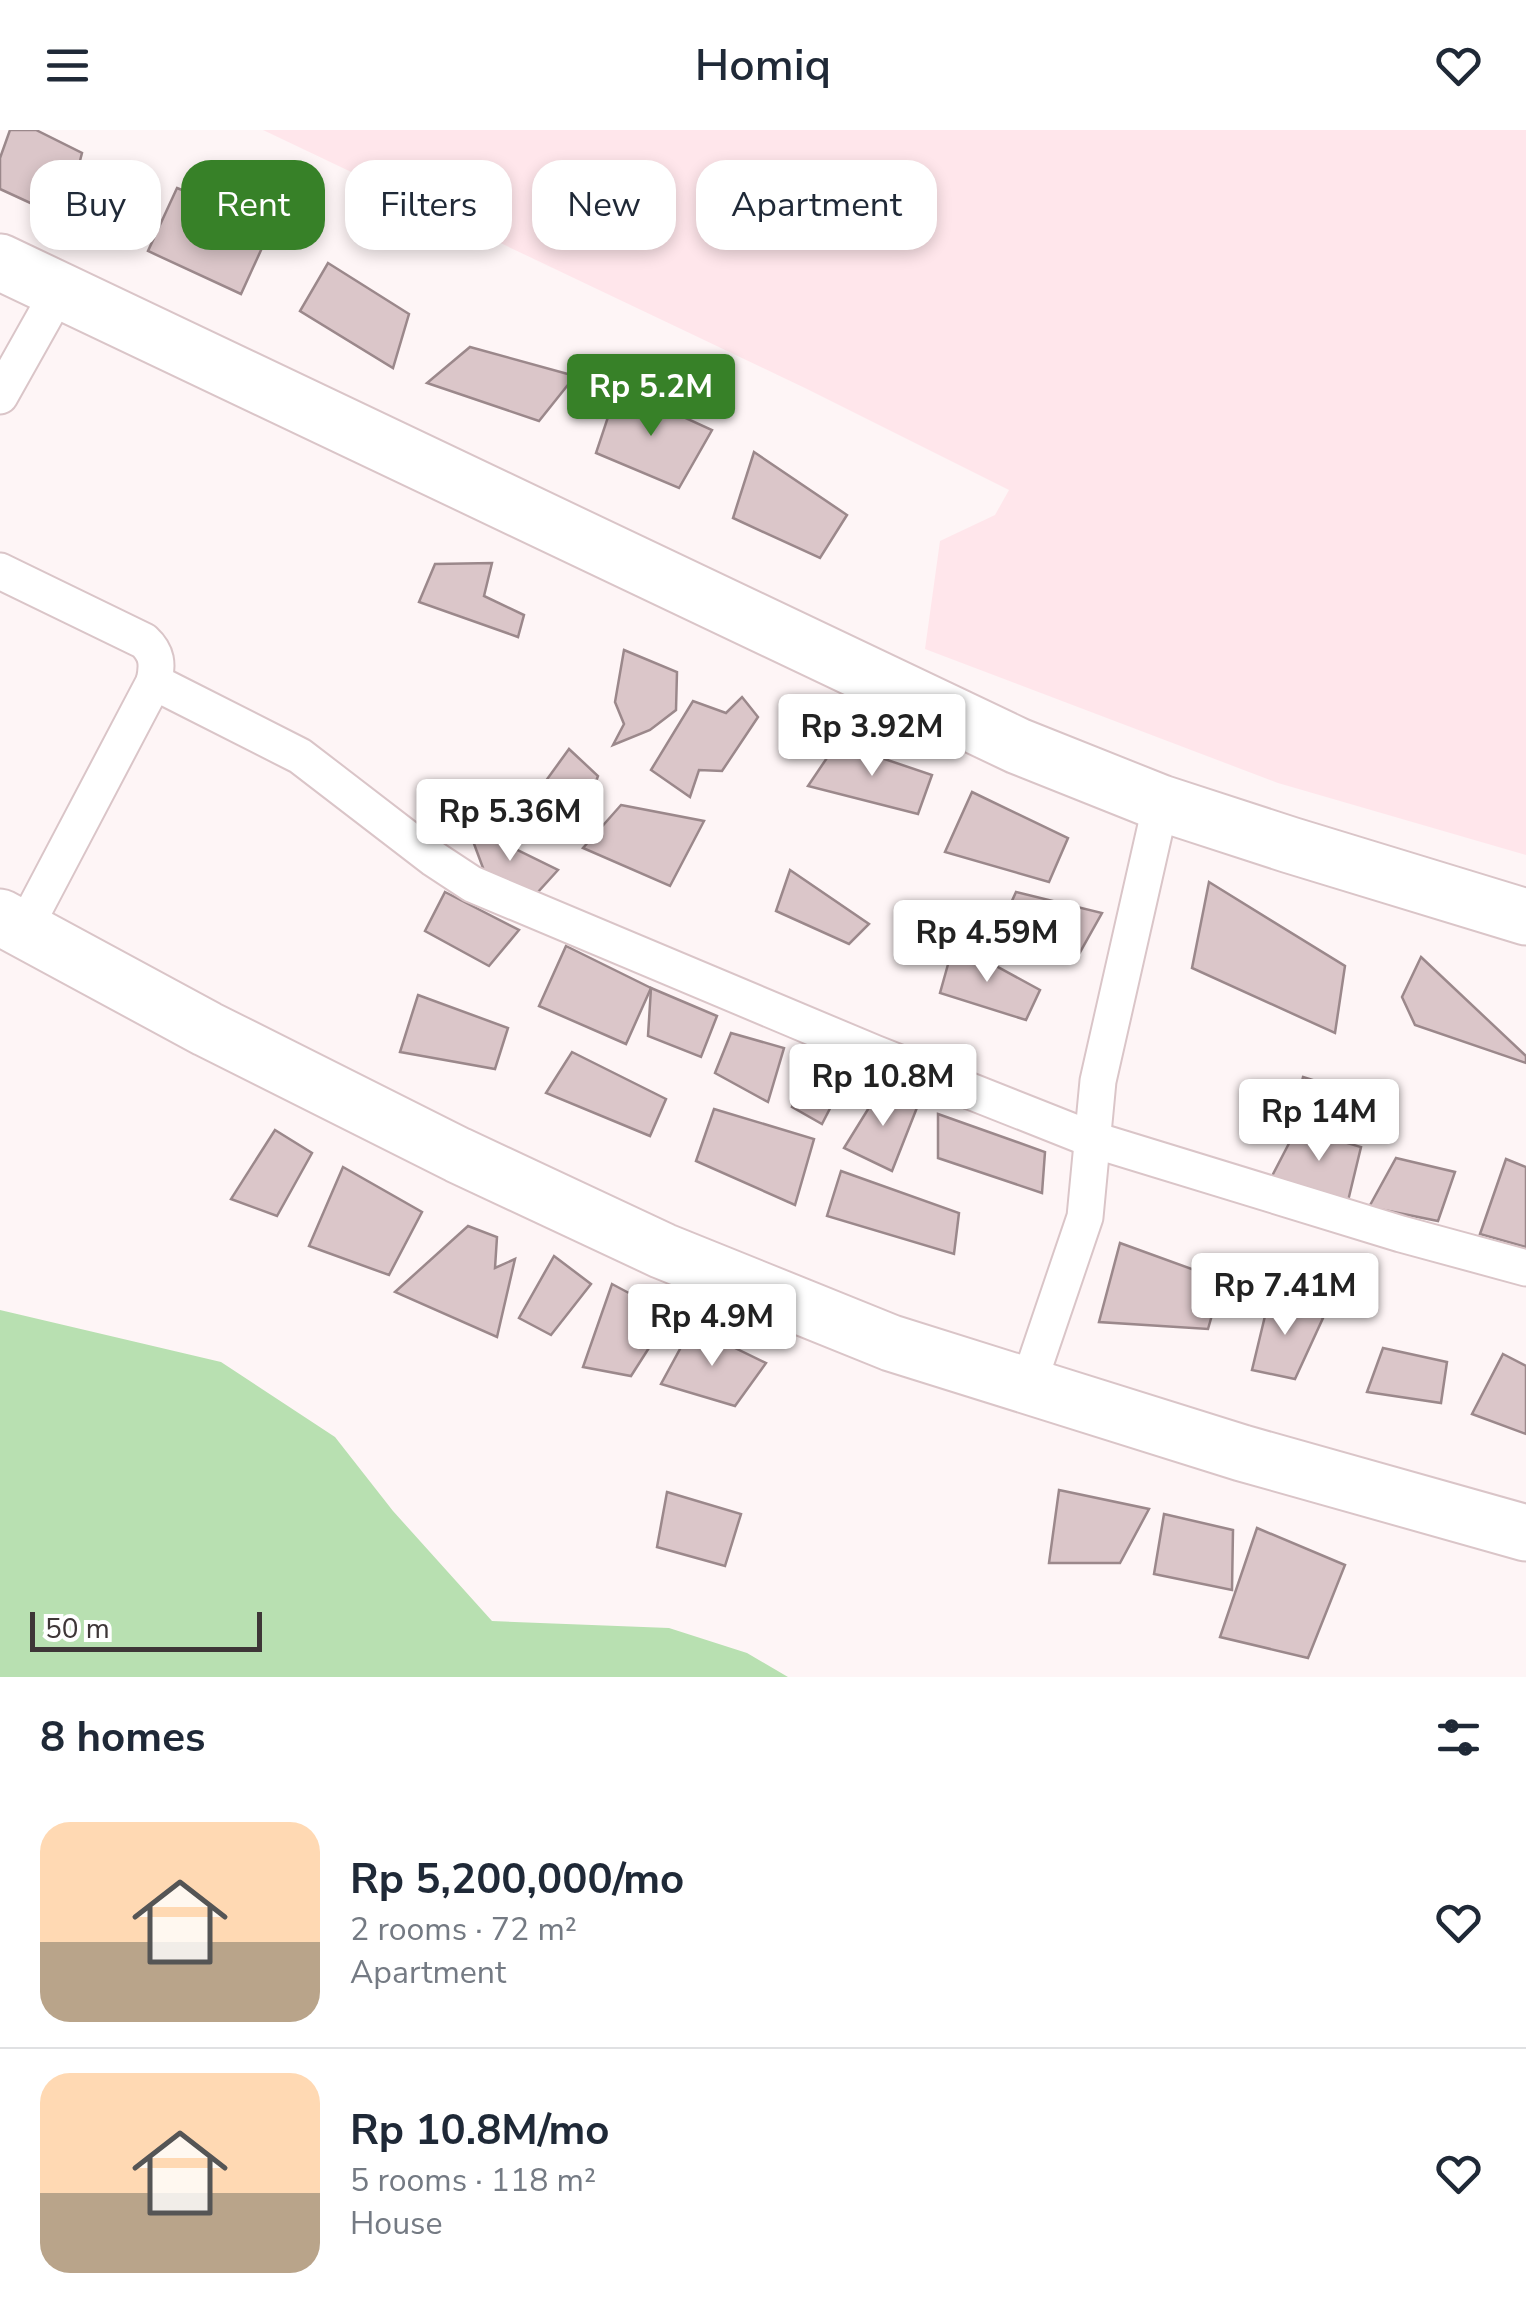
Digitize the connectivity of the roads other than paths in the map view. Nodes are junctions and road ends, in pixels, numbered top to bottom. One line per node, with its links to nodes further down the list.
1 (0, 262): 2 (main road)
2 (60, 289): 3 (street); 6 (main road)
3 (0, 396)
4 (0, 571): 5 (street)
5 (154, 682): 8 (street); 9 (street)
6 (1161, 803): 7 (main road); 9 (street)
7 (1526, 917)
8 (12, 924): 11 (main road)
9 (1091, 1139): 10 (street); 11 (street)
10 (1526, 1268)
11 (1028, 1386): 12 (main road)
12 (1526, 1533)

